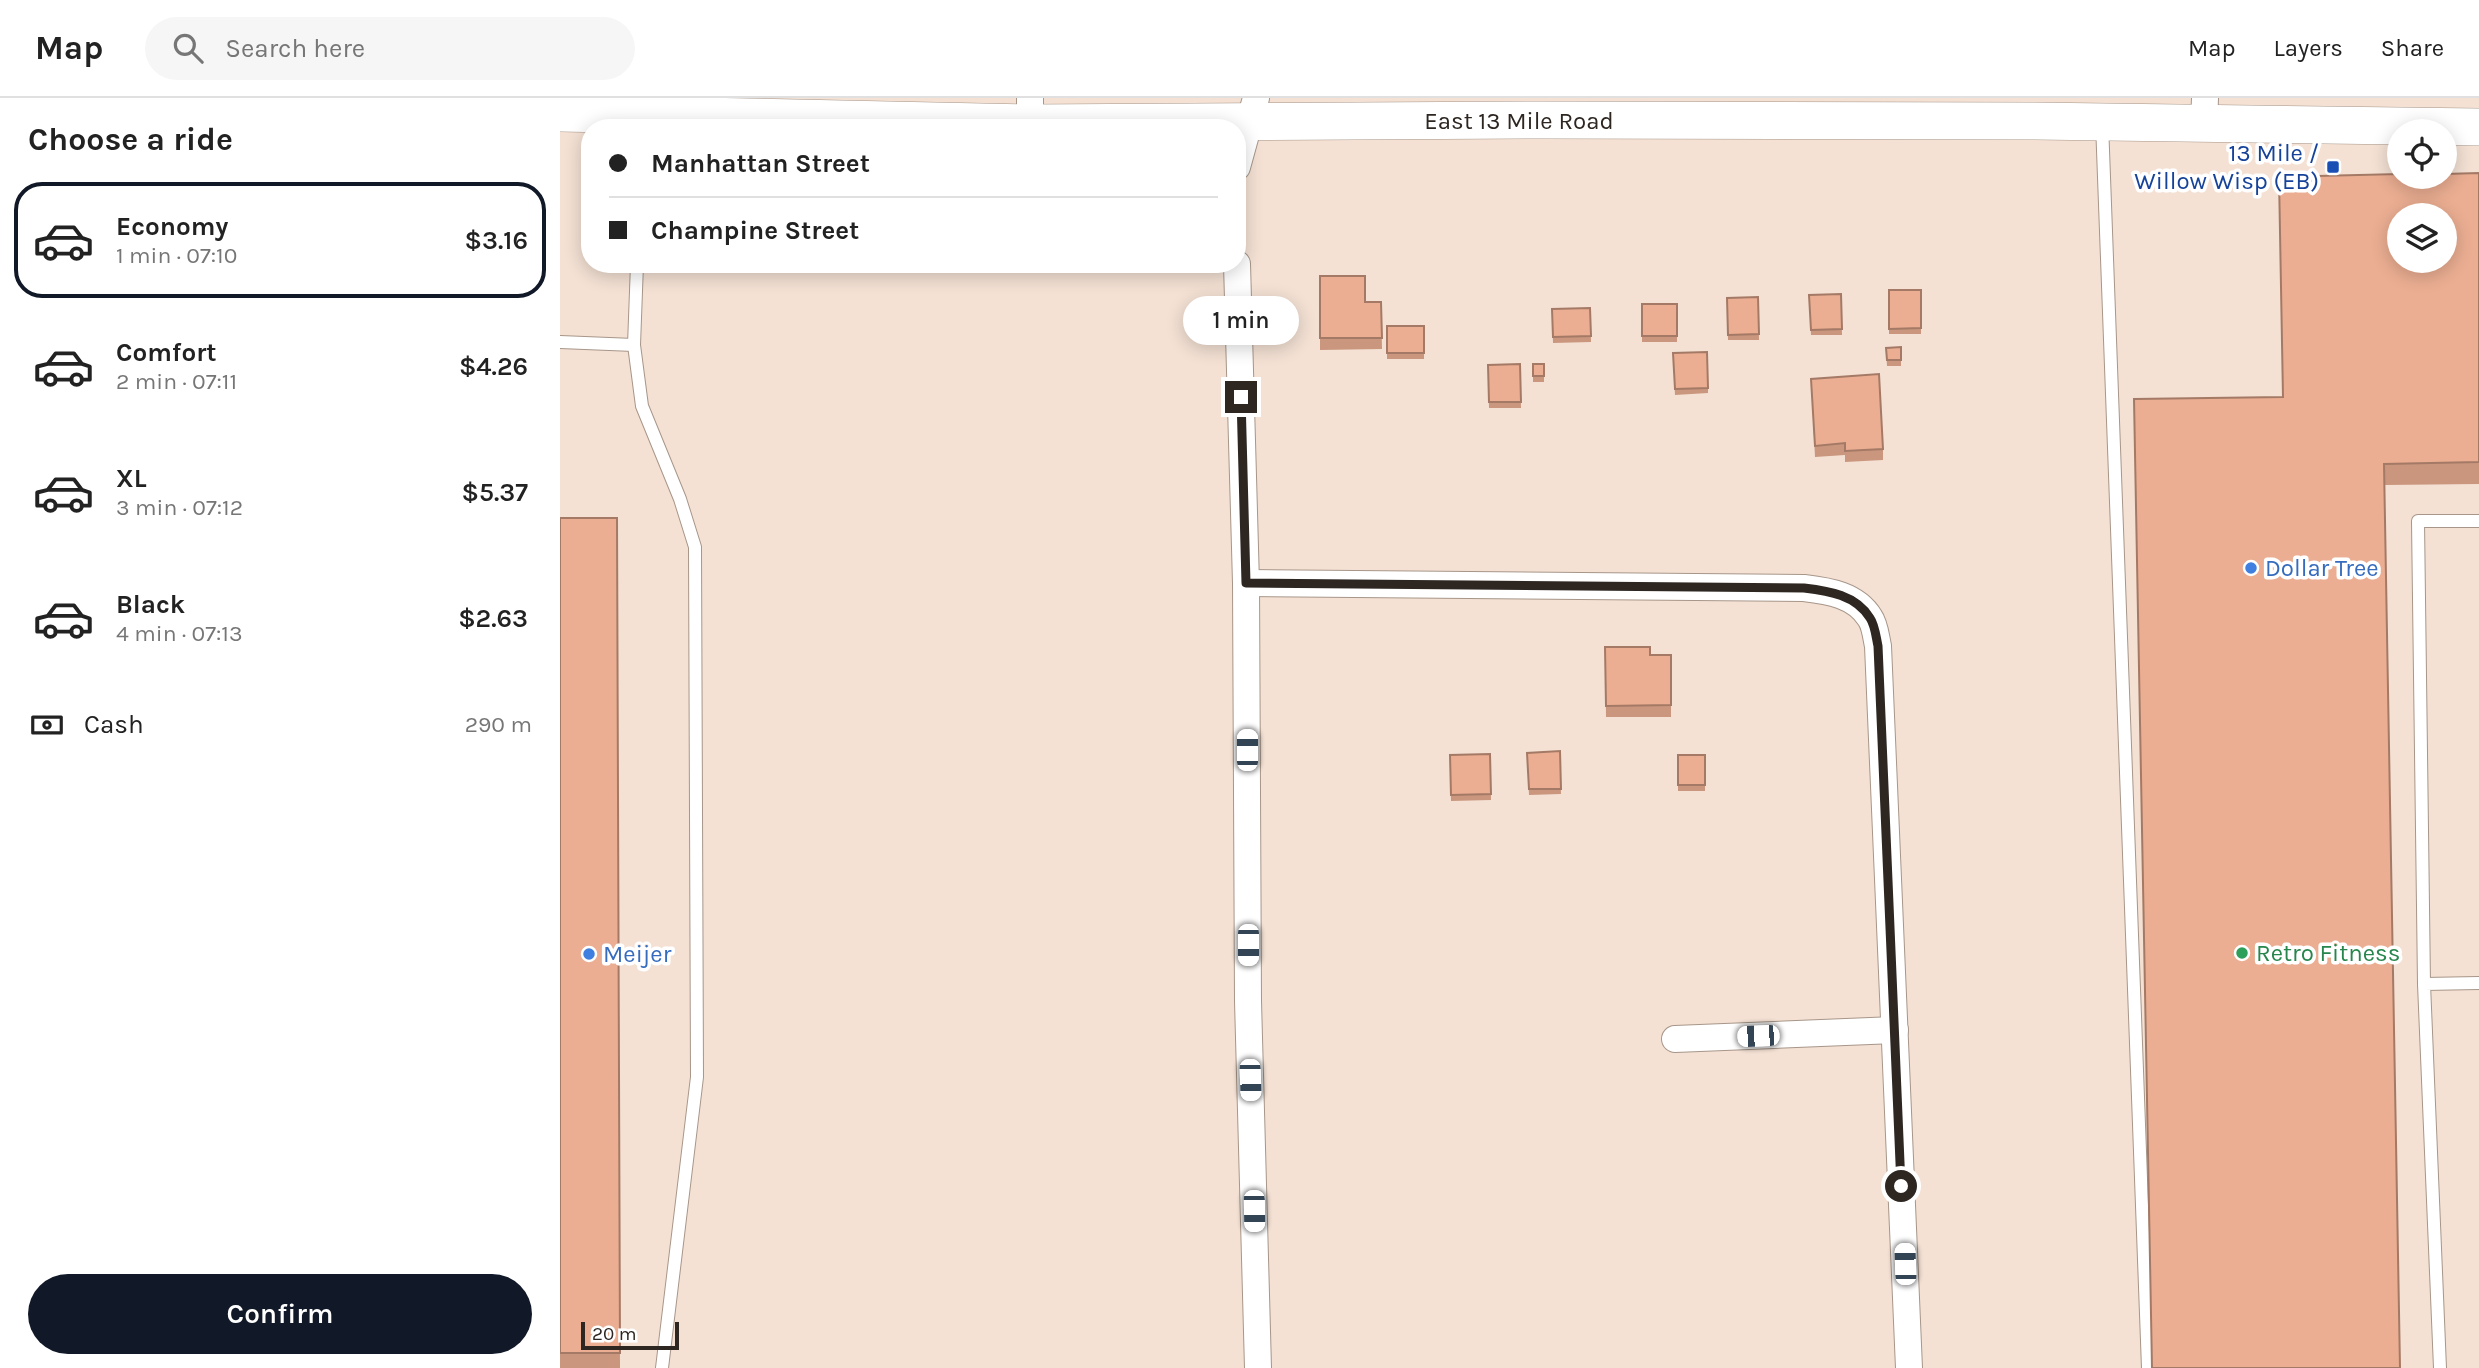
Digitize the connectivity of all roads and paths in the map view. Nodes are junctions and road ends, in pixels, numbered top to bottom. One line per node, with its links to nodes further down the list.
1 (576, 108): 5 (main road, East 13 Mile Road)
2 (1253, 110): 3 (main road, East 13 Mile Road); 7 (main road, East 13 Mile Road); 9 (street)
3 (1030, 111): 6 (main road, East 13 Mile Road)
4 (2204, 111): 7 (main road, East 13 Mile Road); 8 (main road, East 13 Mile Road)
5 (634, 119)
6 (697, 119)
7 (2102, 123): 23 (lane)
8 (2479, 127)
9 (1246, 135)
10 (637, 273): 13 (lane)
11 (1237, 273): 15 (street)
12 (560, 342): 13 (lane)
13 (635, 345): 20 (lane)
14 (2479, 521): 17 (lane)
15 (1246, 583): 18 (street); 21 (street)
16 (2479, 983): 17 (lane)
17 (2424, 984): 24 (lane)
18 (1895, 1030): 19 (street); 22 (street)
19 (1675, 1039)
20 (662, 1368)
21 (1258, 1368)
22 (1909, 1368)
23 (2148, 1368)
24 (2440, 1368)

